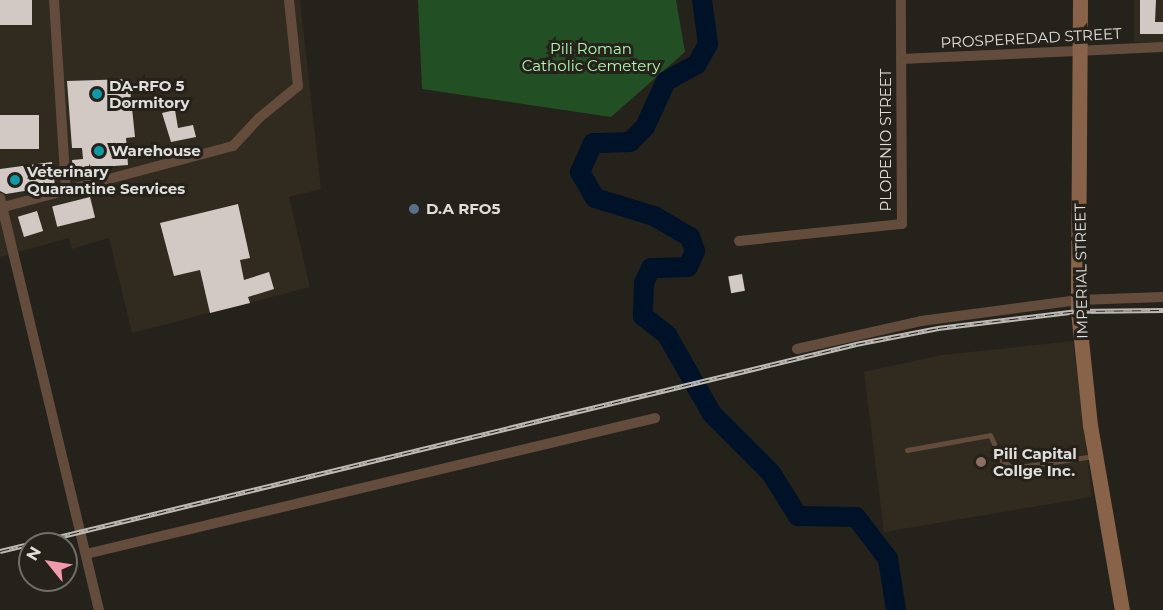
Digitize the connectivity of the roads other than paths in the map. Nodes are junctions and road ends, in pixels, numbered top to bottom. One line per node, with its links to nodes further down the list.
1 (54, 0): 8 (street)
2 (289, 0): 8 (street)
3 (901, 0): 7 (street, PLOPENIO STREET)
4 (1080, 0): 6 (main road, IMPERIAL STREET)
5 (1163, 47): 6 (street, PROSPEREDAD STREET)
6 (1080, 51): 7 (street, PROSPEREDAD STREET); 12 (main road, IMPERIAL STREET)
7 (901, 59): 10 (street, PLOPENIO STREET)
8 (66, 192): 9 (street)
9 (1, 205): 17 (street)
10 (739, 240)
11 (1163, 297): 12 (street)
12 (1078, 300): 13 (street); 16 (main road, IMPERIAL STREET)
13 (797, 349)
14 (655, 418): 17 (street)
15 (907, 450): 16 (lane)
16 (1096, 456): 19 (main road, IMPERIAL STREET)
17 (86, 554): 18 (street)
18 (99, 610)
19 (1122, 610)

